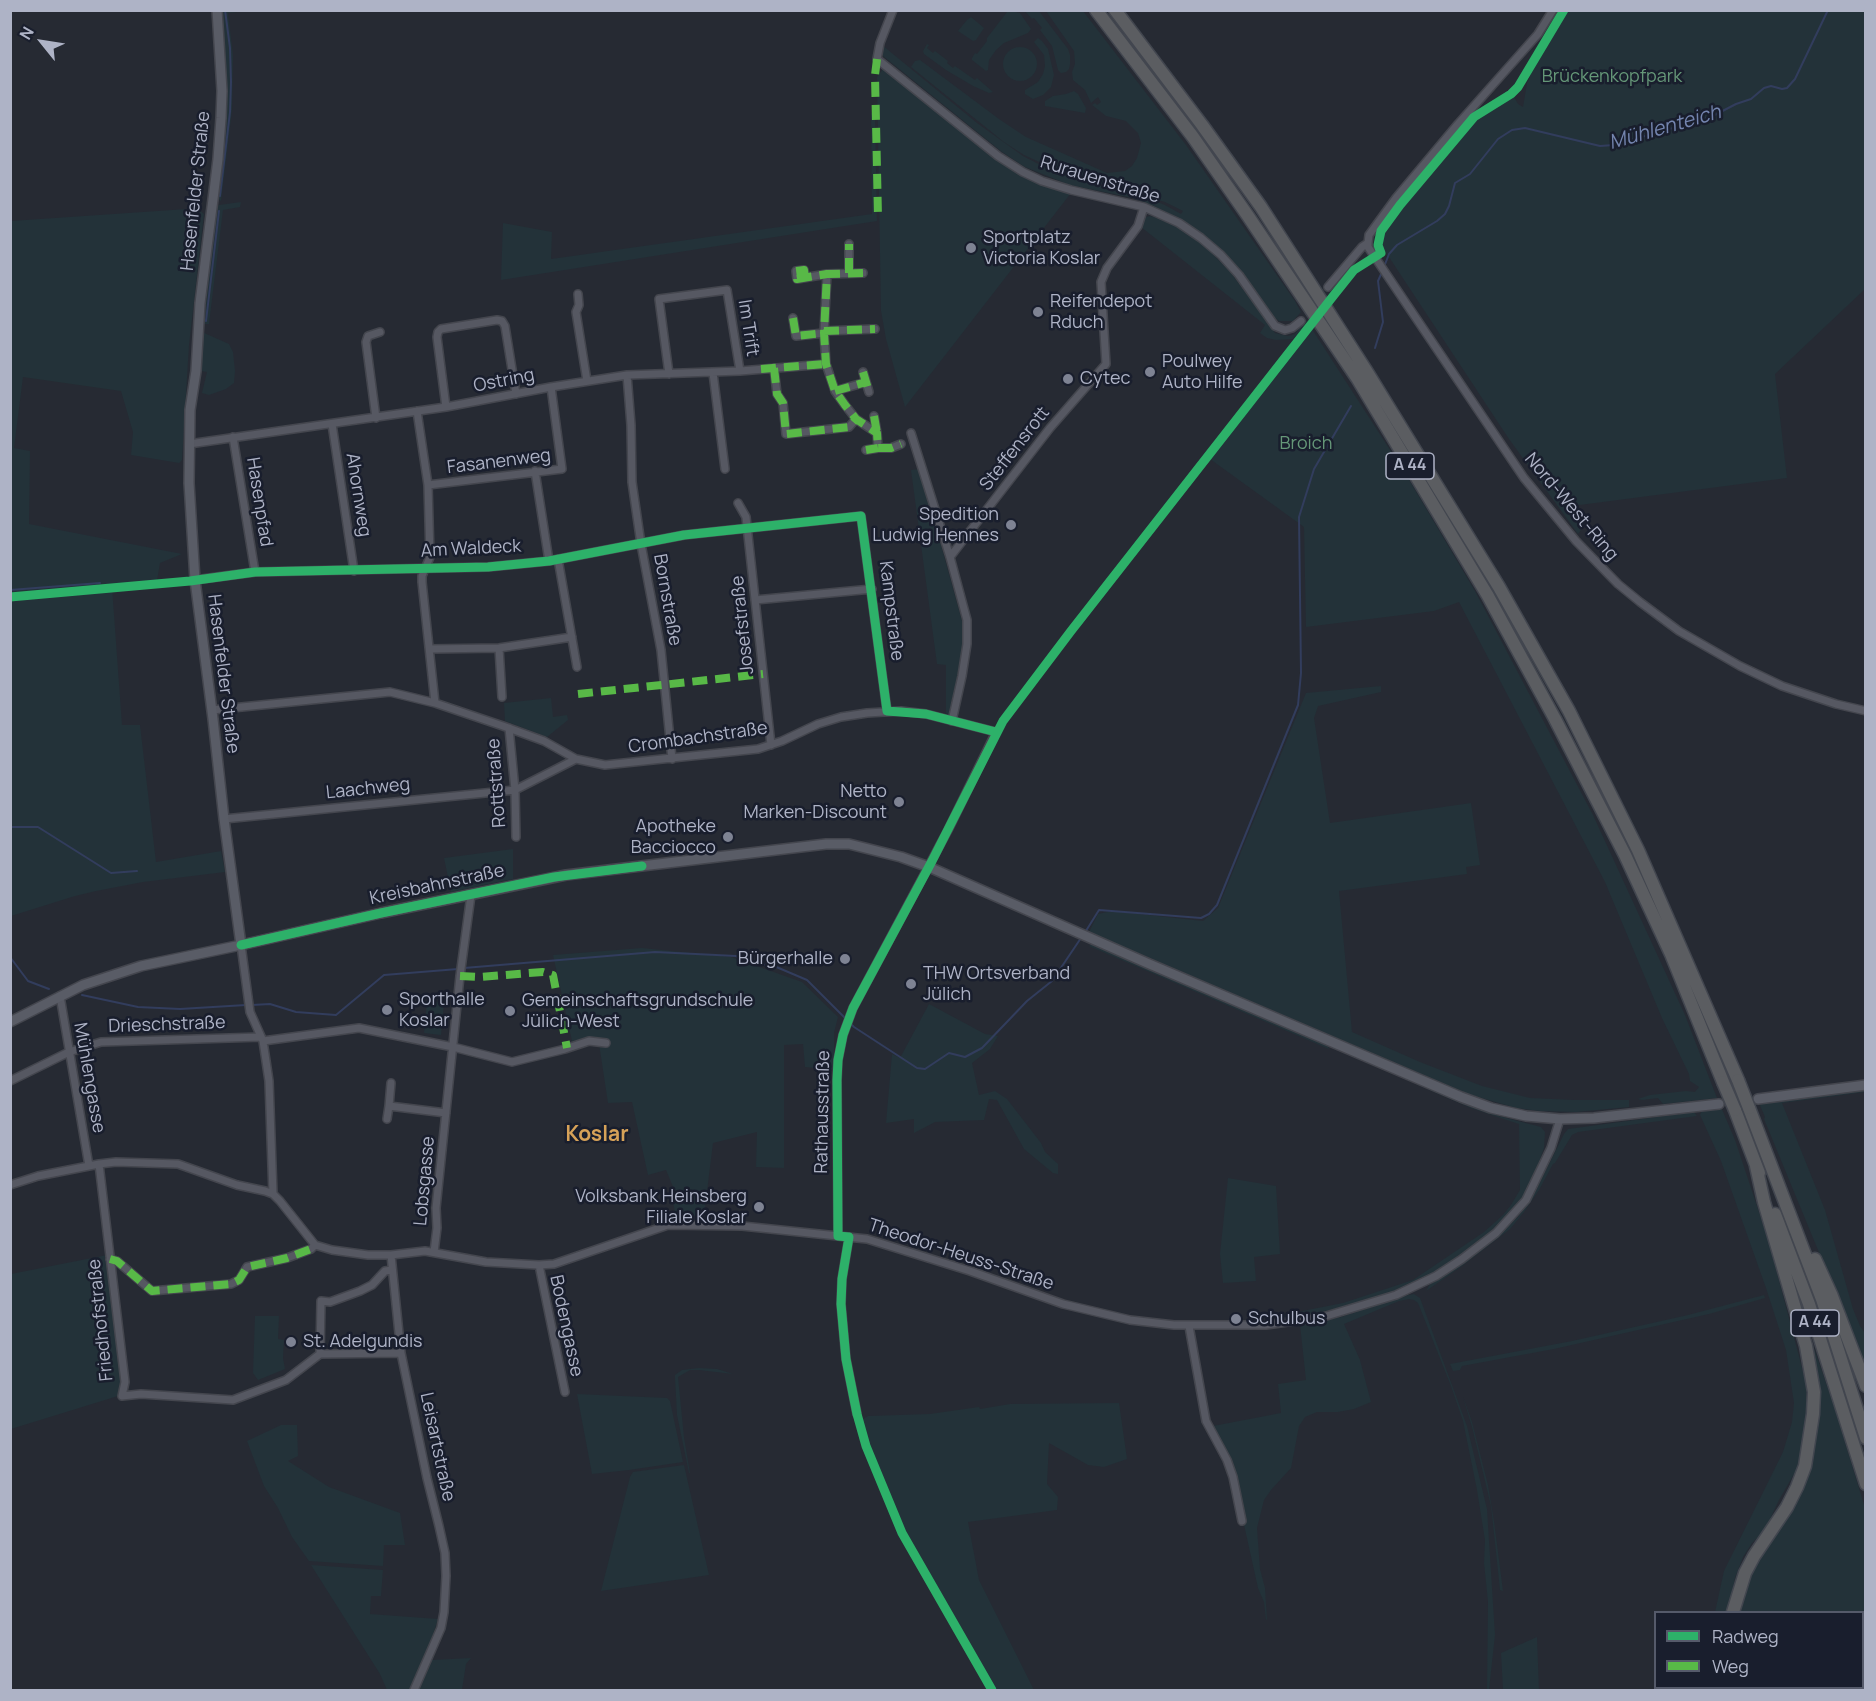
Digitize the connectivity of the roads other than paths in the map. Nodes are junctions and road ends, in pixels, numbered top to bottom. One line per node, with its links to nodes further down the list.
1 (217, 10): 42 (street, Hasenfelder Straße)
2 (893, 10): 6 (street, Rurauenstraße)
3 (1096, 10): 99 (highway, A 44, bridge)
4 (1115, 10): 92 (highway, A 44, bridge)
5 (1553, 10): 7 (street)
6 (1144, 207): 16 (street, Rurauenstraße); 53 (street, Steffensrott)
7 (1368, 243): 13 (street); 70 (street, Nord-West-Ring)
8 (849, 244): 9 (street)
9 (849, 273): 10 (street); 11 (street)
10 (863, 273)
11 (827, 274): 12 (street); 19 (street)
12 (806, 277)
13 (1328, 287)
14 (578, 294): 27 (street)
15 (793, 318): 19 (street)
16 (1301, 321)
17 (875, 329): 19 (street)
18 (380, 332): 36 (street)
19 (824, 332): 20 (street)
20 (826, 364): 21 (street, Ostring); 30 (street)
21 (774, 368): 22 (street, Ostring); 37 (street)
22 (740, 371): 24 (street, Ostring); 25 (street, Im Trift)
23 (863, 372): 28 (street)
24 (713, 373): 25 (street, Ostring); 46 (street)
25 (669, 374): 26 (street, Ostring)
26 (627, 375): 27 (street, Ostring); 52 (street, Bornstraße)
27 (587, 381): 29 (street, Ostring)
28 (866, 382): 30 (street); 31 (street)
29 (551, 387): 32 (street, Ostring); 47 (street, Fasanenweg)
30 (835, 391): 37 (street)
31 (869, 392)
32 (516, 394): 33 (street, Ostring); 33 (street)
33 (446, 407): 34 (street, Ostring)
34 (417, 411): 36 (street, Ostring); 48 (street)
35 (874, 416): 39 (street)
36 (376, 417): 38 (street, Ostring)
37 (856, 419): 39 (street)
38 (332, 423): 41 (street, Ostring); 57 (street, Ahornweg)
39 (877, 433): 44 (street)
40 (911, 433): 53 (street)
41 (233, 437): 42 (street, Ostring); 58 (street, Hasenpfad)
42 (189, 444): 59 (street, Hasenfelder Straße)
43 (901, 444): 44 (street)
44 (878, 448): 45 (street)
45 (866, 450)
46 (725, 469)
47 (535, 471): 48 (street, Fasanenweg); 55 (street)
48 (428, 485): 56 (street)
49 (738, 503): 51 (street, Josefstraße)
50 (861, 516): 51 (street, Am Waldeck); 60 (street, Kampstraße)
51 (747, 529): 52 (street, Am Waldeck); 61 (street, Josefstraße)
52 (641, 544): 54 (street, Am Waldeck); 75 (street, Bornstraße)
53 (950, 557): 71 (street)
54 (558, 559): 55 (street, Am Waldeck); 62 (street)
55 (549, 561): 56 (street, Am Waldeck)
56 (426, 568): 57 (street, Am Waldeck); 64 (street)
57 (354, 571): 58 (street, Am Waldeck)
58 (255, 572): 59 (street, Am Waldeck)
59 (195, 580): 68 (street, Hasenfelder Straße)
60 (872, 589): 61 (street); 69 (street, Kampstraße)
61 (755, 600): 73 (street, Josefstraße)
62 (572, 637): 63 (street); 65 (street)
63 (499, 648): 64 (street); 66 (street)
64 (430, 649): 67 (street)
65 (577, 667)
66 (502, 697)
67 (435, 703): 68 (street, Crombachstraße); 72 (street, Crombachstraße)
68 (212, 710): 77 (street, Hasenfelder Straße)
69 (887, 711): 71 (street, Crombachstraße); 73 (street, Crombachstraße)
70 (1866, 711)
71 (952, 721): 79 (street, Crombachstraße)
72 (509, 728): 74 (street, Crombachstraße); 76 (street, Rottstraße)
73 (771, 745): 75 (street, Crombachstraße)
74 (576, 759): 75 (street, Crombachstraße); 76 (street)
75 (672, 759)
76 (515, 790): 77 (street, Laachweg); 78 (street, Rottstraße)
77 (224, 819): 81 (street, Hasenfelder Straße)
78 (516, 837)
79 (928, 867): 80 (street, Kreisbahnstraße); 96 (street, Kreisbahnstraße); 103 (street, Rathausstraße)
80 (471, 895): 81 (street, Kreisbahnstraße); 86 (street, Lobsgasse)
81 (241, 945): 82 (street, Kreisbahnstraße); 84 (street, Hasenfelder Straße)
82 (60, 996): 83 (street, Kreisbahnstraße); 87 (street, Mühlengasse)
83 (10, 1022)
84 (262, 1039): 86 (street, Drieschstraße); 87 (street, Drieschstraße); 102 (street, Hasenfelder Straße)
85 (606, 1043): 86 (street, Drieschstraße)
86 (453, 1047): 94 (street, Lobsgasse)
87 (69, 1052): 88 (street, Drieschstraße); 98 (street, Mühlengasse)
88 (10, 1081)
89 (391, 1083): 93 (street)
90 (1866, 1085): 92 (street)
91 (1719, 1104): 96 (street, Kreisbahnstraße)
92 (1753, 1104): 100 (highway, A 44)
93 (388, 1106): 94 (street, Lobsgasse); 95 (street)
94 (446, 1113): 106 (street, Lobsgasse)
95 (387, 1119)
96 (1560, 1119): 111 (street, Theodor-Heuss-Straße)
97 (99, 1164): 98 (street); 102 (street); 108 (street, Friedhofstraße)
98 (89, 1166): 101 (street)
99 (1756, 1166): 118 (highway, A 44); 120 (highway, A 44)
100 (1776, 1176): 114 (highway); 117 (highway, A 44)
101 (10, 1185)
102 (273, 1194): 105 (street)
103 (838, 1236): 104 (street, Theodor-Heuss-Straße); 109 (street, Theodor-Heuss-Straße)
104 (849, 1237): 111 (street, Theodor-Heuss-Straße); 116 (street)
105 (315, 1245): 107 (street, Theodor-Heuss-Straße); 108 (street)
106 (434, 1252): 107 (street, Theodor-Heuss-Straße); 109 (street, Theodor-Heuss-Straße)
107 (391, 1255): 110 (street, Leisartstraße)
108 (110, 1259): 113 (street, Friedhofstraße)
109 (538, 1265): 115 (street, Bodengasse)
110 (392, 1270): 112 (street, Leisartstraße); 113 (street)
111 (1189, 1326): 119 (street)
112 (401, 1353): 113 (street); 121 (street, Leisartstraße)
113 (320, 1354)
114 (1866, 1386)
115 (565, 1392)
116 (856, 1414)
117 (1866, 1438)
118 (1866, 1484)
119 (1242, 1521)
120 (1733, 1611)
121 (414, 1690)

